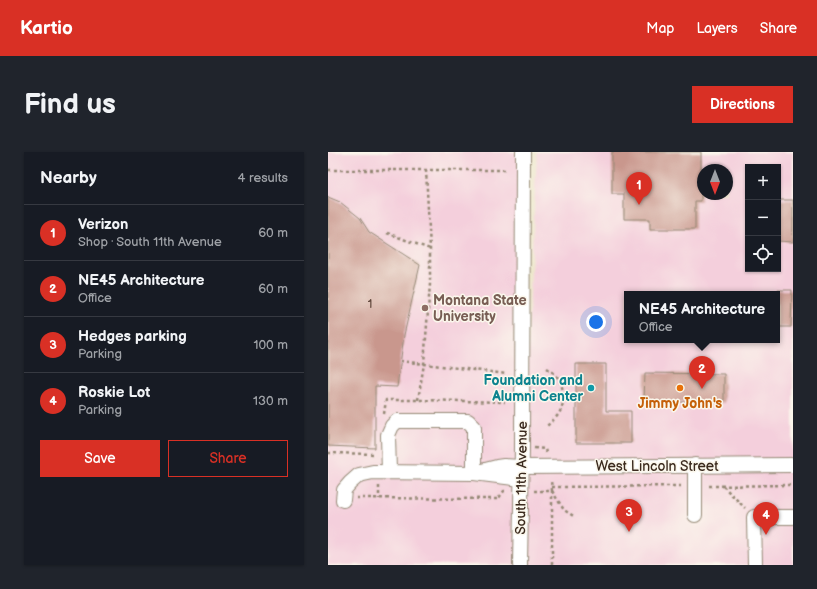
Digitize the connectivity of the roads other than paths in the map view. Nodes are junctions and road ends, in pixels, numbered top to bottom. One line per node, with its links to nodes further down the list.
1 (523, 152): 6 (street, South 11th Avenue)
2 (793, 464): 3 (street, West Lincoln Street)
3 (695, 465): 6 (street, West Lincoln Street); 8 (street)
4 (389, 472): 5 (street, West Lincoln Street); 5 (street); 7 (street, West Lincoln Street)
5 (474, 473): 6 (street, West Lincoln Street)
6 (521, 473): 10 (street, South 11th Avenue)
7 (343, 496)
8 (696, 515)
9 (793, 516): 11 (street)
10 (520, 565)
11 (755, 565)

